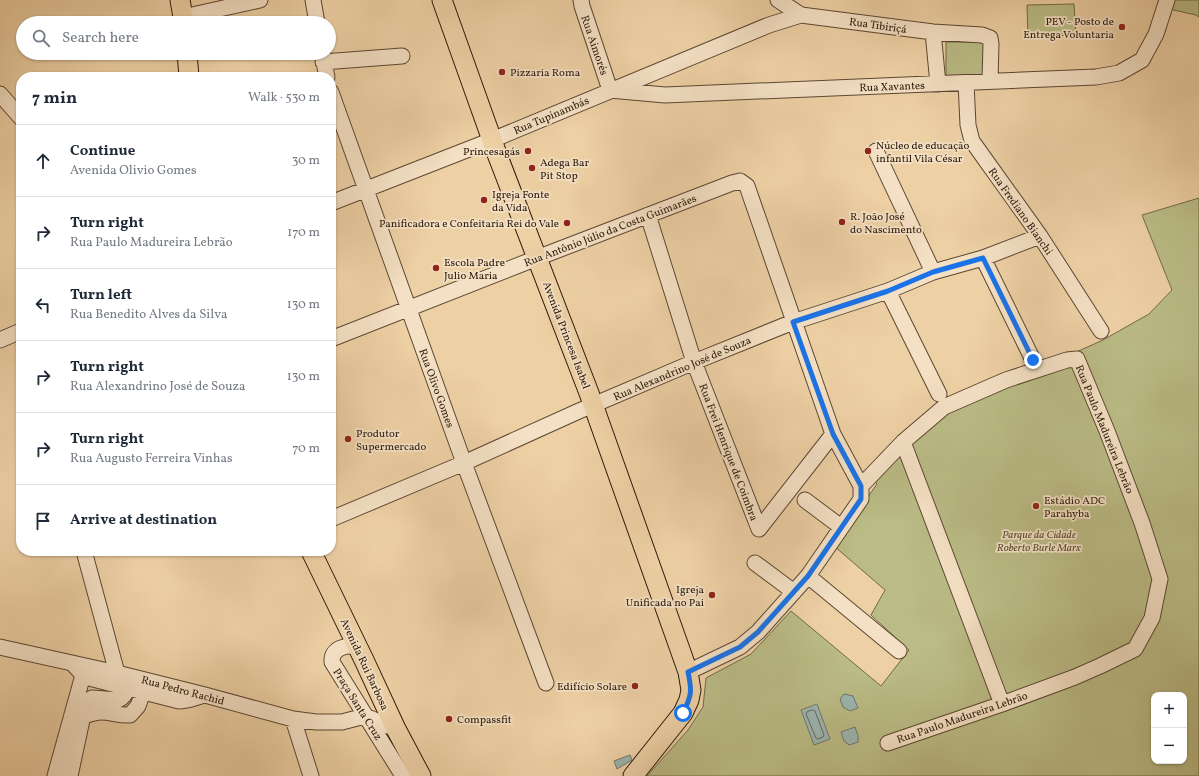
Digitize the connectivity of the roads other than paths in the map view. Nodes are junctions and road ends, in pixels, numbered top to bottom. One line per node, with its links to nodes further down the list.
1 (260, 0): 7 (street)
2 (314, 0): 9 (street)
3 (442, 0): 25 (main road, Avenida Princesa Isabel)
4 (581, 0): 20 (street, Rua Aimorés)
5 (778, 0): 8 (street, Rua Tibiriçá); 10 (street)
6 (1167, 0): 17 (street, Rua Xavantes)
7 (182, 13)
8 (801, 15): 10 (street, Rua Tupinambás); 11 (street, Rua Tibiriçá)
9 (316, 16)
10 (769, 25): 15 (street, Rua Tupinambás)
11 (933, 32): 17 (street, Rua Tibiriçá); 19 (street)
12 (402, 56): 14 (street)
13 (188, 60): 16 (main road)
14 (324, 64)
15 (662, 70): 20 (street, Rua Tupinambás); 22 (street)
16 (189, 72)
17 (990, 81): 18 (street, Rua Xavantes)
18 (966, 83): 19 (street, Rua Xavantes); 30 (street, Rua Frediano Bianchi)
19 (938, 84): 22 (street, Rua Xavantes)
20 (610, 90): 22 (street, Rua Xavantes); 25 (street, Rua Tupinambás)
21 (0, 94): 24 (street)
22 (665, 95)
23 (336, 106): 27 (street, Rua Olivo Gomes)
24 (16, 112)
25 (492, 140): 27 (street, Rua Tupinambás); 31 (main road, Avenida Princesa Isabel)
26 (876, 151): 33 (street)
27 (366, 189): 28 (street, Rua Tupinambás); 35 (street, Rua Olivo Gomes)
28 (336, 201)
29 (648, 215): 31 (street, Rua Antônio Júlio da Costa Guimarães); 36 (street, Rua Antônio Júlio da Costa Guimarães); 42 (street, Rua Frei Henrique de Coimbra)
30 (1040, 236): 32 (street, Rua Alexandrino José de Souza); 37 (street, Rua Frediano Bianchi)
31 (537, 258): 35 (street, Rua Antônio Júlio da Costa Guimarães); 44 (main road, Avenida Princesa Isabel)
32 (983, 258): 33 (street, Rua Alexandrino José de Souza); 41 (street)
33 (933, 272): 34 (street, Rua Alexandrino José de Souza)
34 (888, 291): 36 (street, Rua Alexandrino José de Souza); 43 (street)
35 (408, 310): 39 (street, Rua Antônio Júlio da Costa Guimarães); 47 (street, Rua Olivo Gomes)
36 (793, 322): 42 (street, Rua Alexandrino José de Souza); 45 (street)
37 (1101, 331)
38 (16, 334): 40 (street)
39 (336, 337)
40 (0, 340)
41 (1033, 360)
42 (694, 362): 44 (street, Rua Alexandrino José de Souza); 45 (street, Rua Frei Henrique de Coimbra)
43 (939, 394)
44 (593, 405): 47 (street, Rua Alexandrino José de Souza); 61 (main road, Avenida Princesa Isabel)
45 (833, 434): 48 (street)
46 (903, 442): 48 (street, Rua Paulo Madureira Lebrão); 69 (street); 69 (street, Rua Paulo Madureira Lebrão)
47 (464, 463): 50 (street, Rua Alexandrino José de Souza); 64 (street, Rua Olivo Gomes)
48 (861, 486): 51 (street)
49 (805, 500): 51 (street)
50 (336, 517)
51 (841, 527): 55 (street)
52 (85, 556): 62 (street)
53 (313, 556): 58 (main road, Avenida Rui Barbosa)
54 (755, 563): 56 (street)
55 (808, 576): 56 (street); 59 (street)
56 (794, 592): 61 (street)
57 (0, 647): 60 (street, Rua Pedro Rachid)
58 (358, 647): 67 (main road, Avenida Rui Barbosa); 71 (street, Praça Santa Cruz)
59 (899, 651)
60 (72, 662): 62 (street, Rua Pedro Rachid); 63 (street)
61 (688, 672): 80 (main road, Avenida Princesa Isabel)
62 (117, 673): 68 (street, Rua Pedro Rachid)
63 (83, 675): 65 (street); 70 (street)
64 (546, 683)
65 (127, 688): 66 (street); 70 (street)
66 (143, 692): 68 (street); 70 (street)
67 (378, 692): 71 (street); 73 (main road, Avenida Rui Barbosa)
68 (205, 695): 72 (street, Rua Pedro Rachid)
69 (1002, 704): 74 (street, Rua Paulo Madureira Lebrão)
70 (78, 714): 75 (street); 76 (street)
71 (365, 716): 72 (street, Rua Pedro Rachid); 73 (street); 78 (street, Praça Santa Cruz)
72 (293, 719): 77 (street)
73 (396, 729): 79 (main road, Avenida Rui Barbosa)
74 (888, 743)
75 (55, 776)
76 (70, 776)
77 (311, 776)
78 (403, 776)
79 (420, 776)
80 (633, 776)

